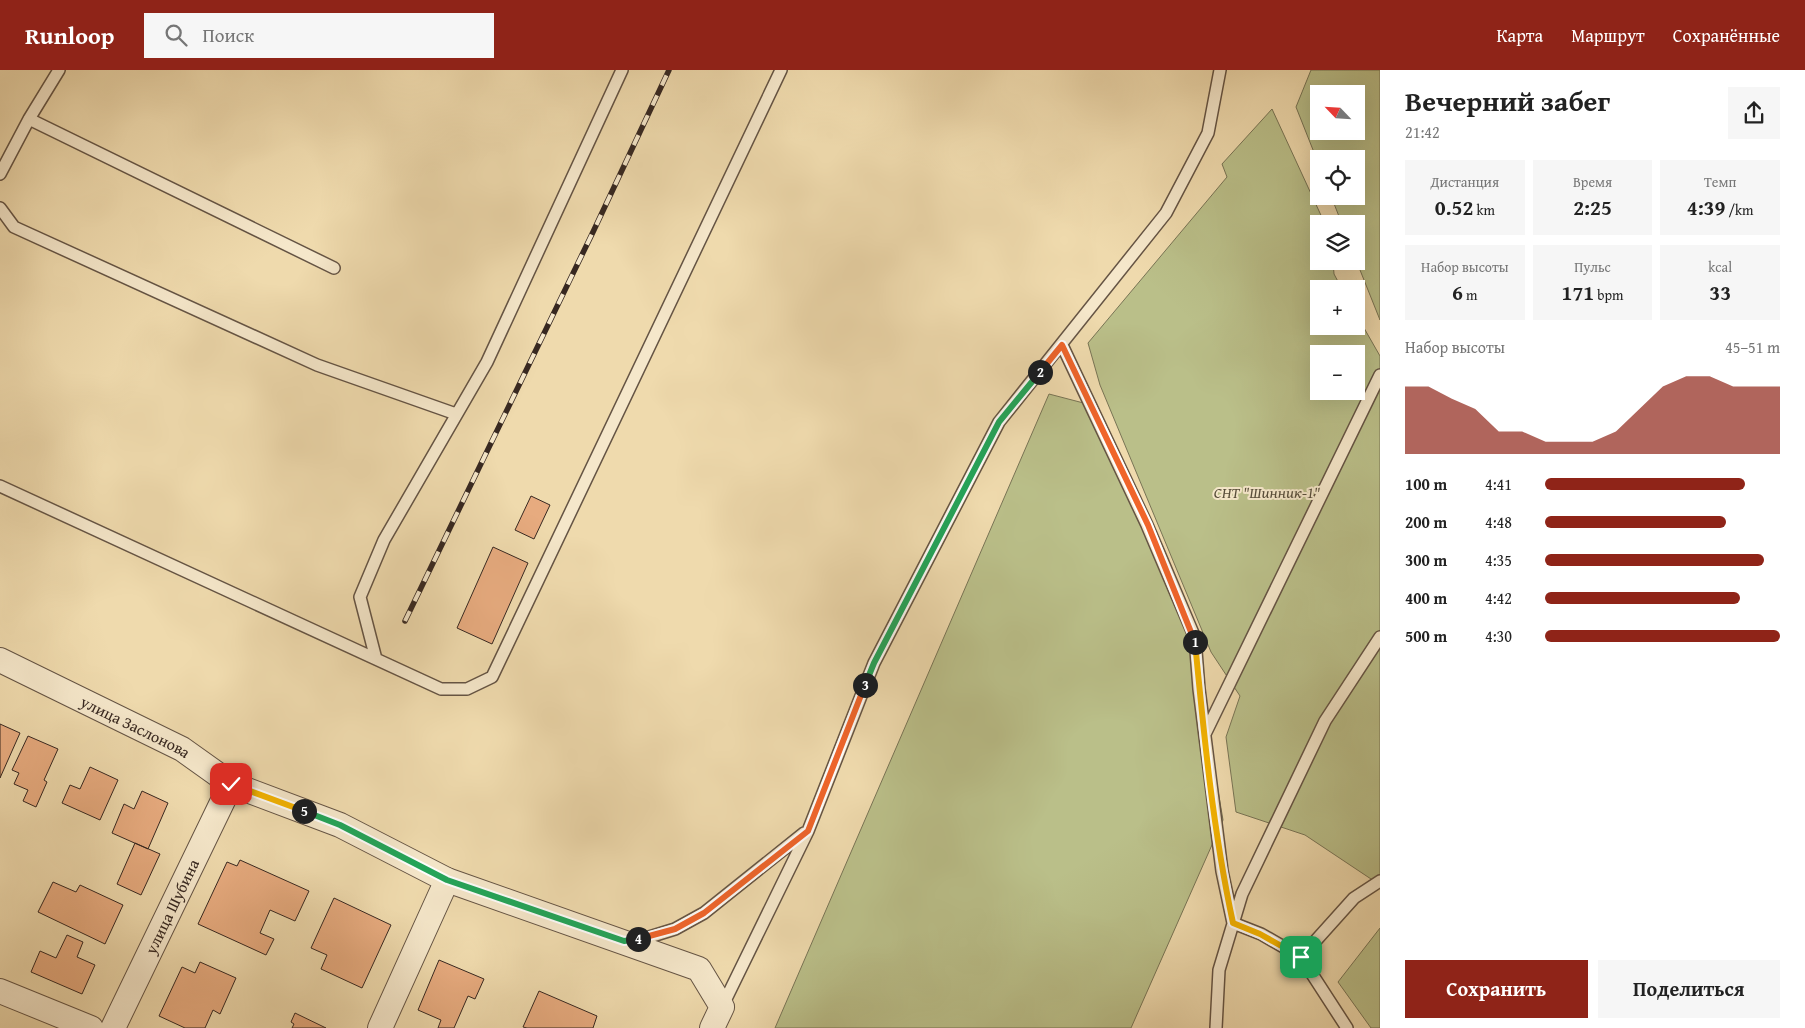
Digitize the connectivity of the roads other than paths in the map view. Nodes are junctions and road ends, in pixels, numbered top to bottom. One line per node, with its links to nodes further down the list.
1 (59, 70): 5 (lane)
2 (622, 70): 11 (lane)
3 (781, 70): 14 (lane)
4 (1220, 70): 9 (lane)
5 (29, 119): 6 (lane); 8 (lane)
6 (0, 174)
7 (0, 208): 11 (lane)
8 (334, 268)
9 (1062, 345): 16 (lane); 18 (lane)
10 (1380, 375): 16 (lane)
11 (456, 414): 14 (lane)
12 (0, 486): 14 (lane)
13 (1380, 637): 21 (lane)
14 (376, 659)
15 (0, 660): 17 (street, улица Заслонова)
16 (1205, 734): 21 (lane)
17 (231, 784): 19 (street, улица Заслонова); 27 (street, улица Шубина)
18 (808, 831): 22 (lane); 25 (lane)
19 (447, 880): 22 (street, улица Заслонова); 28 (street)
20 (1380, 881): 23 (lane)
21 (1233, 923): 23 (lane); 29 (lane)
22 (624, 941): 25 (street, улица Заслонова)
23 (1301, 957): 30 (lane)
24 (0, 991): 26 (street)
25 (717, 1018)
26 (91, 1028)
27 (112, 1028)
28 (380, 1028)
29 (1216, 1028)
30 (1347, 1028)

